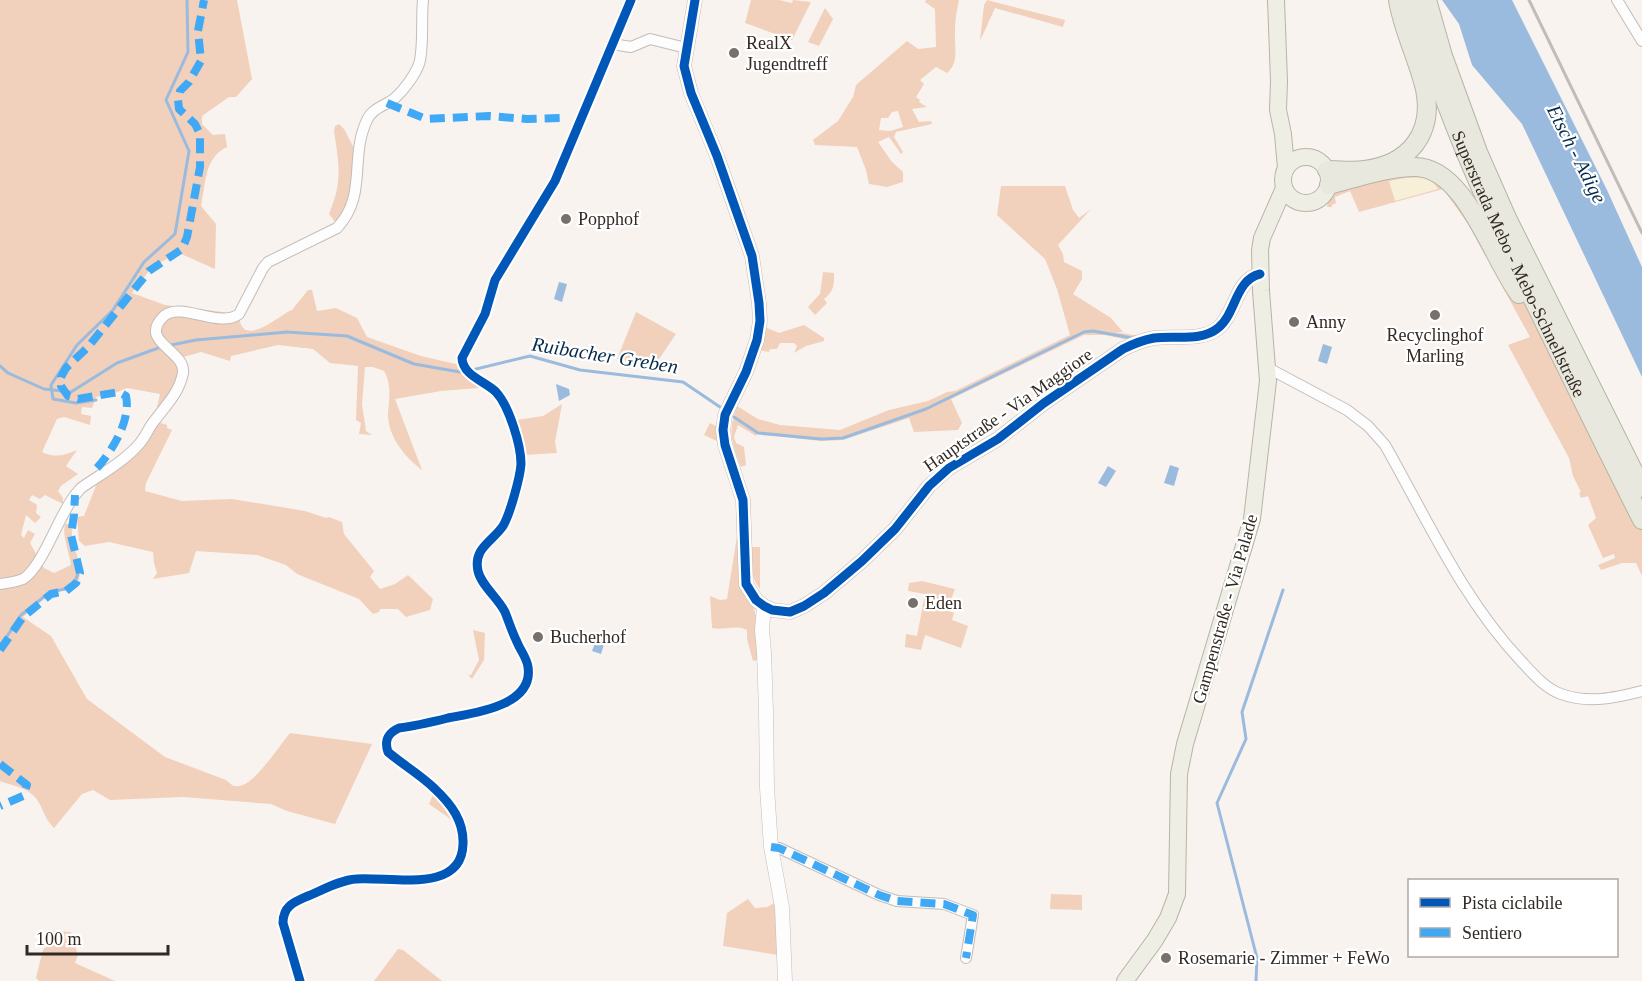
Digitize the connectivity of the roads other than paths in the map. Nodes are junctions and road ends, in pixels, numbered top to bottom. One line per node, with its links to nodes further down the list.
1 (423, 0): 23 (street)
2 (631, 0): 9 (street)
3 (695, 0): 10 (street)
4 (1276, 0): 11 (main road)
5 (1427, 0): 21 (highway, Superstrada Mebo - Mebo-Schnellstraße)
6 (1617, 0): 8 (street)
7 (1403, 2): 14 (highway); 19 (highway, Superstrada Mebo - Mebo-Schnellstraße)
8 (1642, 40)
9 (612, 44): 10 (street); 28 (street)
10 (686, 48): 24 (street)
11 (1283, 134): 12 (main road); 13 (main road)
12 (1306, 156): 13 (main road); 14 (main road)
13 (1286, 168): 15 (main road)
14 (1328, 177): 16 (main road); 19 (highway)
15 (1284, 188): 16 (main road); 17 (main road, Gampenstraße - Via Palade)
16 (1301, 203): 17 (main road)
17 (1270, 224): 18 (main road, Gampenstraße - Via Palade)
18 (1260, 274): 20 (main road, Gampenstraße - Via Palade); 24 (street, Hauptstraße - Via Maggiore)
19 (1550, 334): 22 (highway, Superstrada Mebo - Mebo-Schnellstraße)
20 (1268, 368): 25 (street); 30 (main road, Gampenstraße - Via Palade)
21 (1642, 488)
22 (1642, 520)
23 (0, 584)
24 (768, 608): 26 (street)
25 (1642, 692)
26 (771, 847): 27 (street); 29 (street)
27 (966, 958)
28 (300, 981)
29 (785, 981)
30 (1125, 981)

